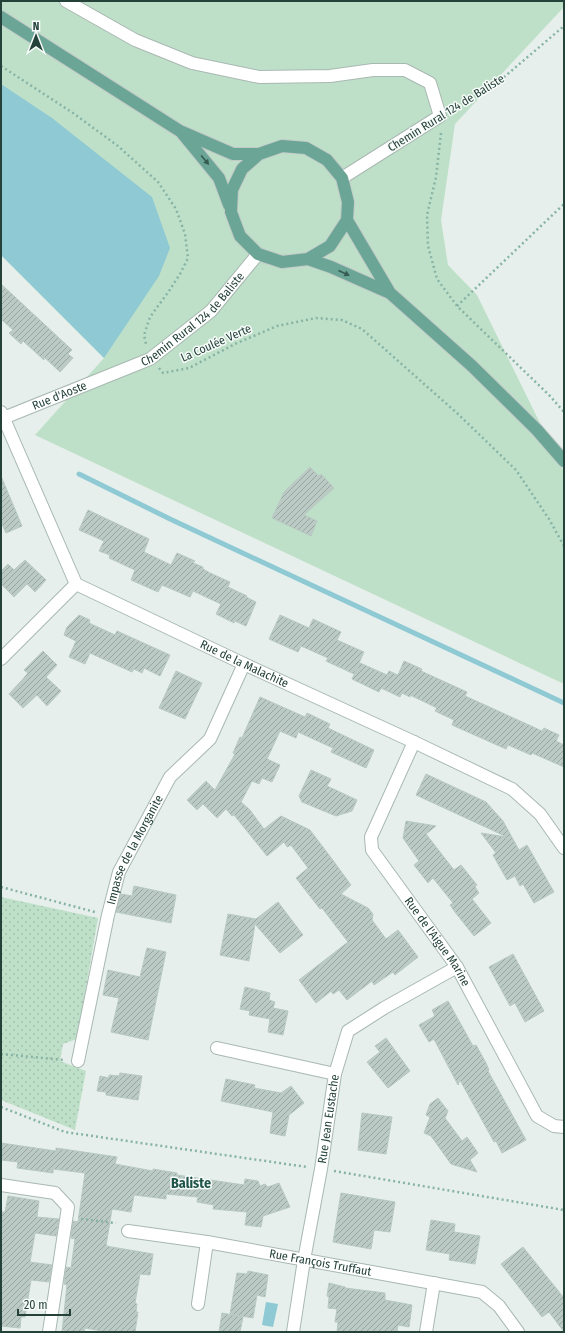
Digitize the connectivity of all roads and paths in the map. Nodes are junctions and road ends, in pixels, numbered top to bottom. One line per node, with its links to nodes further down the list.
1 (66, 1): 5 (street)
2 (1, 17): 6 (main road)
3 (564, 26): 5 (path, Chemin Rural 124 de Baliste)
4 (1, 66): 16 (path)
5 (440, 116): 8 (street, Chemin Rural 124 de Baliste); 15 (path)
6 (180, 130): 7 (main road); 10 (main road, one-way to 10)
7 (259, 154): 8 (main road); 10 (main road)
8 (342, 178): 11 (main road)
9 (564, 204): 15 (path)
10 (231, 212): 12 (main road)
11 (347, 220): 13 (main road); 14 (main road)
12 (258, 254): 13 (main road); 16 (street, Chemin Rural 124 de Baliste)
13 (308, 259): 14 (main road, one-way to 14)
14 (390, 293): 20 (main road)
15 (457, 306): 18 (path)
16 (150, 359): 17 (street, Chemin Rural 124 de Baliste); 21 (path, La Coulée Verte)
17 (118, 372): 19 (street, Rue d'Aoste)
18 (564, 412)
19 (2, 416): 22 (street)
20 (564, 461)
21 (564, 546)
22 (76, 584): 23 (street); 24 (street, Rue de la Malachite)
23 (1, 658)
24 (244, 664): 25 (street, Rue de la Malachite); 28 (street, Impasse de la Morganite)
25 (414, 742): 26 (street, Rue de la Malachite); 29 (street, Rue de l'Aigue Marine)
26 (564, 848)
27 (1, 887): 28 (path)
28 (108, 915): 32 (street, Impasse de la Morganite)
29 (457, 967): 33 (street, Rue Jean Eustache); 35 (street, Rue de l'Aigue Marine)
30 (217, 1048): 33 (street)
31 (1, 1054): 32 (path)
32 (78, 1061)
33 (335, 1074): 36 (street, Rue Jean Eustache)
34 (1, 1107): 36 (path)
35 (564, 1127)
36 (321, 1169): 38 (path); 42 (street, Rue Jean Eustache)
37 (1, 1185): 39 (street)
38 (564, 1210)
39 (67, 1217): 40 (path); 45 (street)
40 (128, 1231): 41 (street, Rue François Truffaut)
41 (207, 1242): 42 (street, Rue François Truffaut); 44 (street)
42 (304, 1260): 43 (street, Rue François Truffaut); 46 (street, Rue Jean Eustache)
43 (434, 1283): 47 (street); 48 (street, Rue François Truffaut)
44 (198, 1304)
45 (49, 1332)
46 (293, 1332)
47 (426, 1332)
48 (518, 1332)

